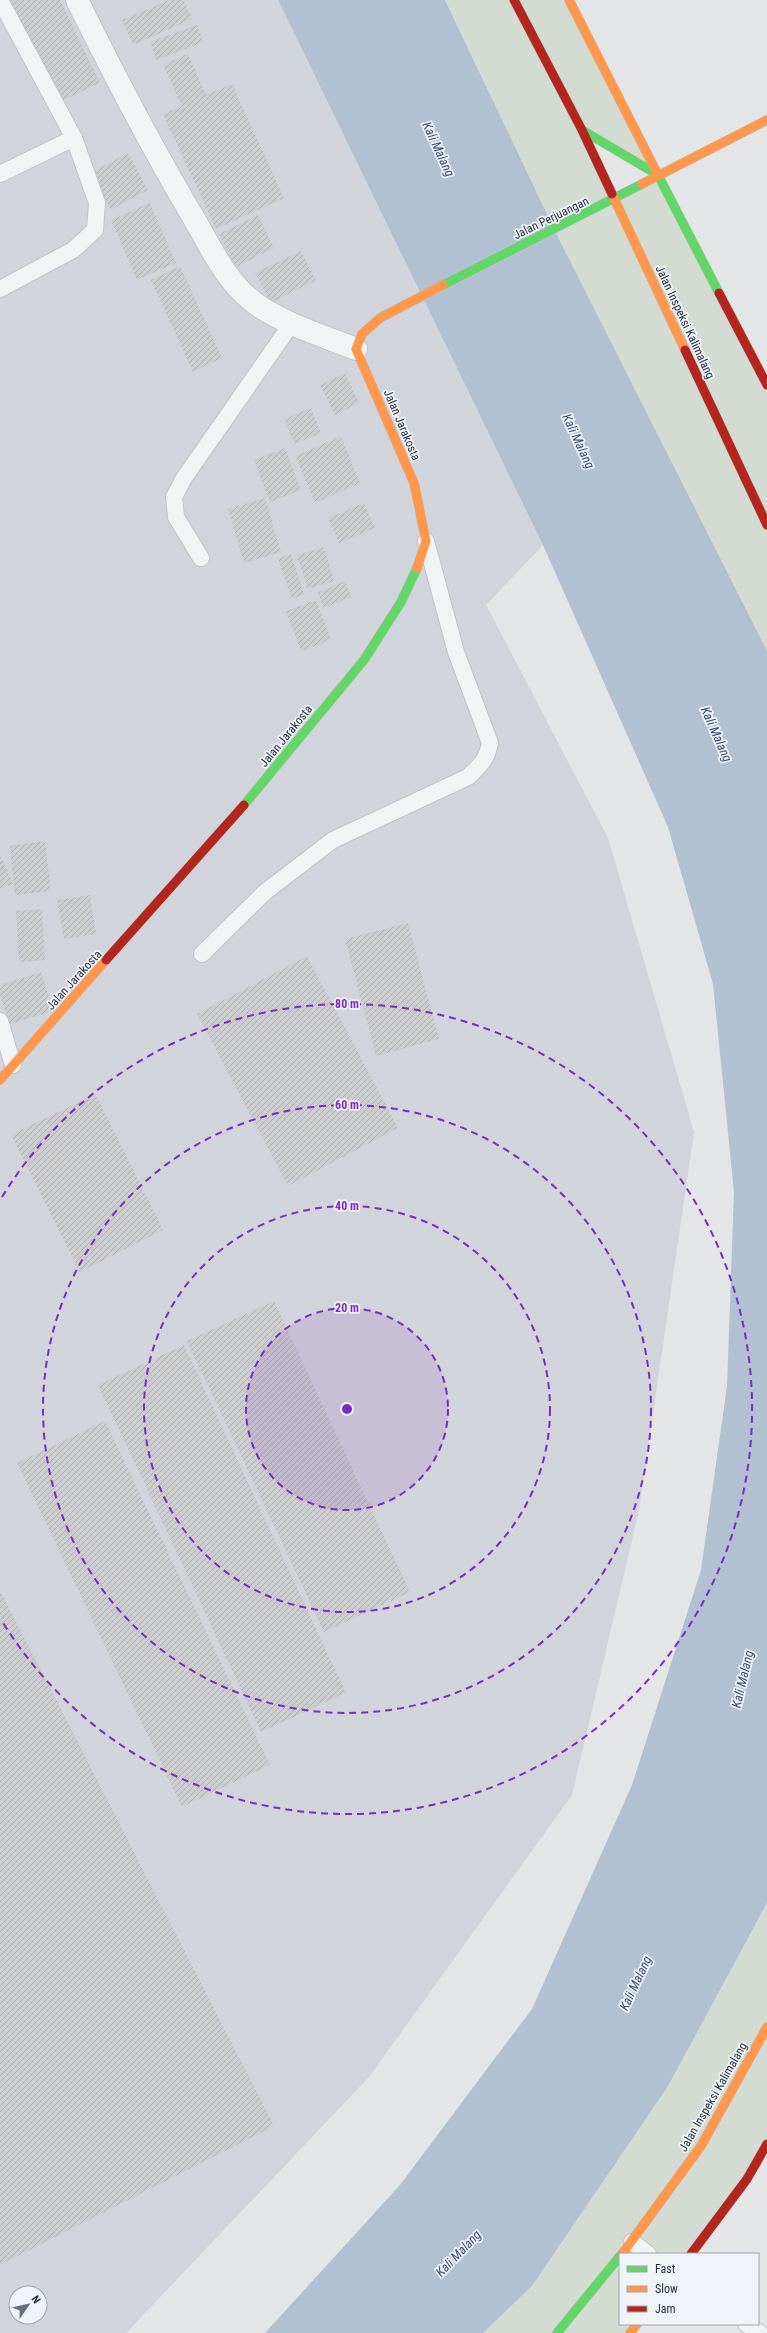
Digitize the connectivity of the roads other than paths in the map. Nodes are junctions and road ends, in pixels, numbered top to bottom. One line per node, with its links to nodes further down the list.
1 (0, 0): 7 (lane)
2 (77, 0): 12 (street)
3 (514, 0): 6 (main road, Jalan Inspeksi Kalimalang)
4 (569, 0): 9 (main road)
5 (767, 120): 9 (main road, Jalan Perjuangan)
6 (582, 130): 9 (main road); 10 (main road, Jalan Inspeksi Kalimalang)
7 (74, 138): 8 (lane); 11 (lane)
8 (0, 174)
9 (658, 174): 10 (main road, Jalan Perjuangan); 14 (main road)
10 (614, 200): 13 (main road, Jalan Perjuangan); 15 (main road, Jalan Inspeksi Kalimalang)
11 (0, 289)
12 (292, 323): 13 (street); 17 (lane)
13 (356, 349): 16 (main road, Jalan Jarakosta)
14 (767, 385)
15 (767, 525)
16 (426, 541): 18 (lane); 20 (main road, Jalan Jarakosta)
17 (201, 558)
18 (202, 954)
19 (0, 1021): 20 (lane)
20 (13, 1065): 21 (main road, Jalan Jarakosta)
21 (0, 1080)
22 (767, 2027): 24 (main road, Jalan Inspeksi Kalimalang)
23 (767, 2144): 27 (main road)
24 (632, 2242): 25 (main road, Jalan Inspeksi Kalimalang); 26 (lane)
25 (623, 2253)
26 (647, 2253)
27 (693, 2253)
28 (619, 2257): 31 (main road, Jalan Inspeksi Kalimalang)
29 (636, 2325): 32 (main road)
30 (748, 2325): 33 (lane)
31 (557, 2333)
32 (630, 2333)
33 (760, 2333)

